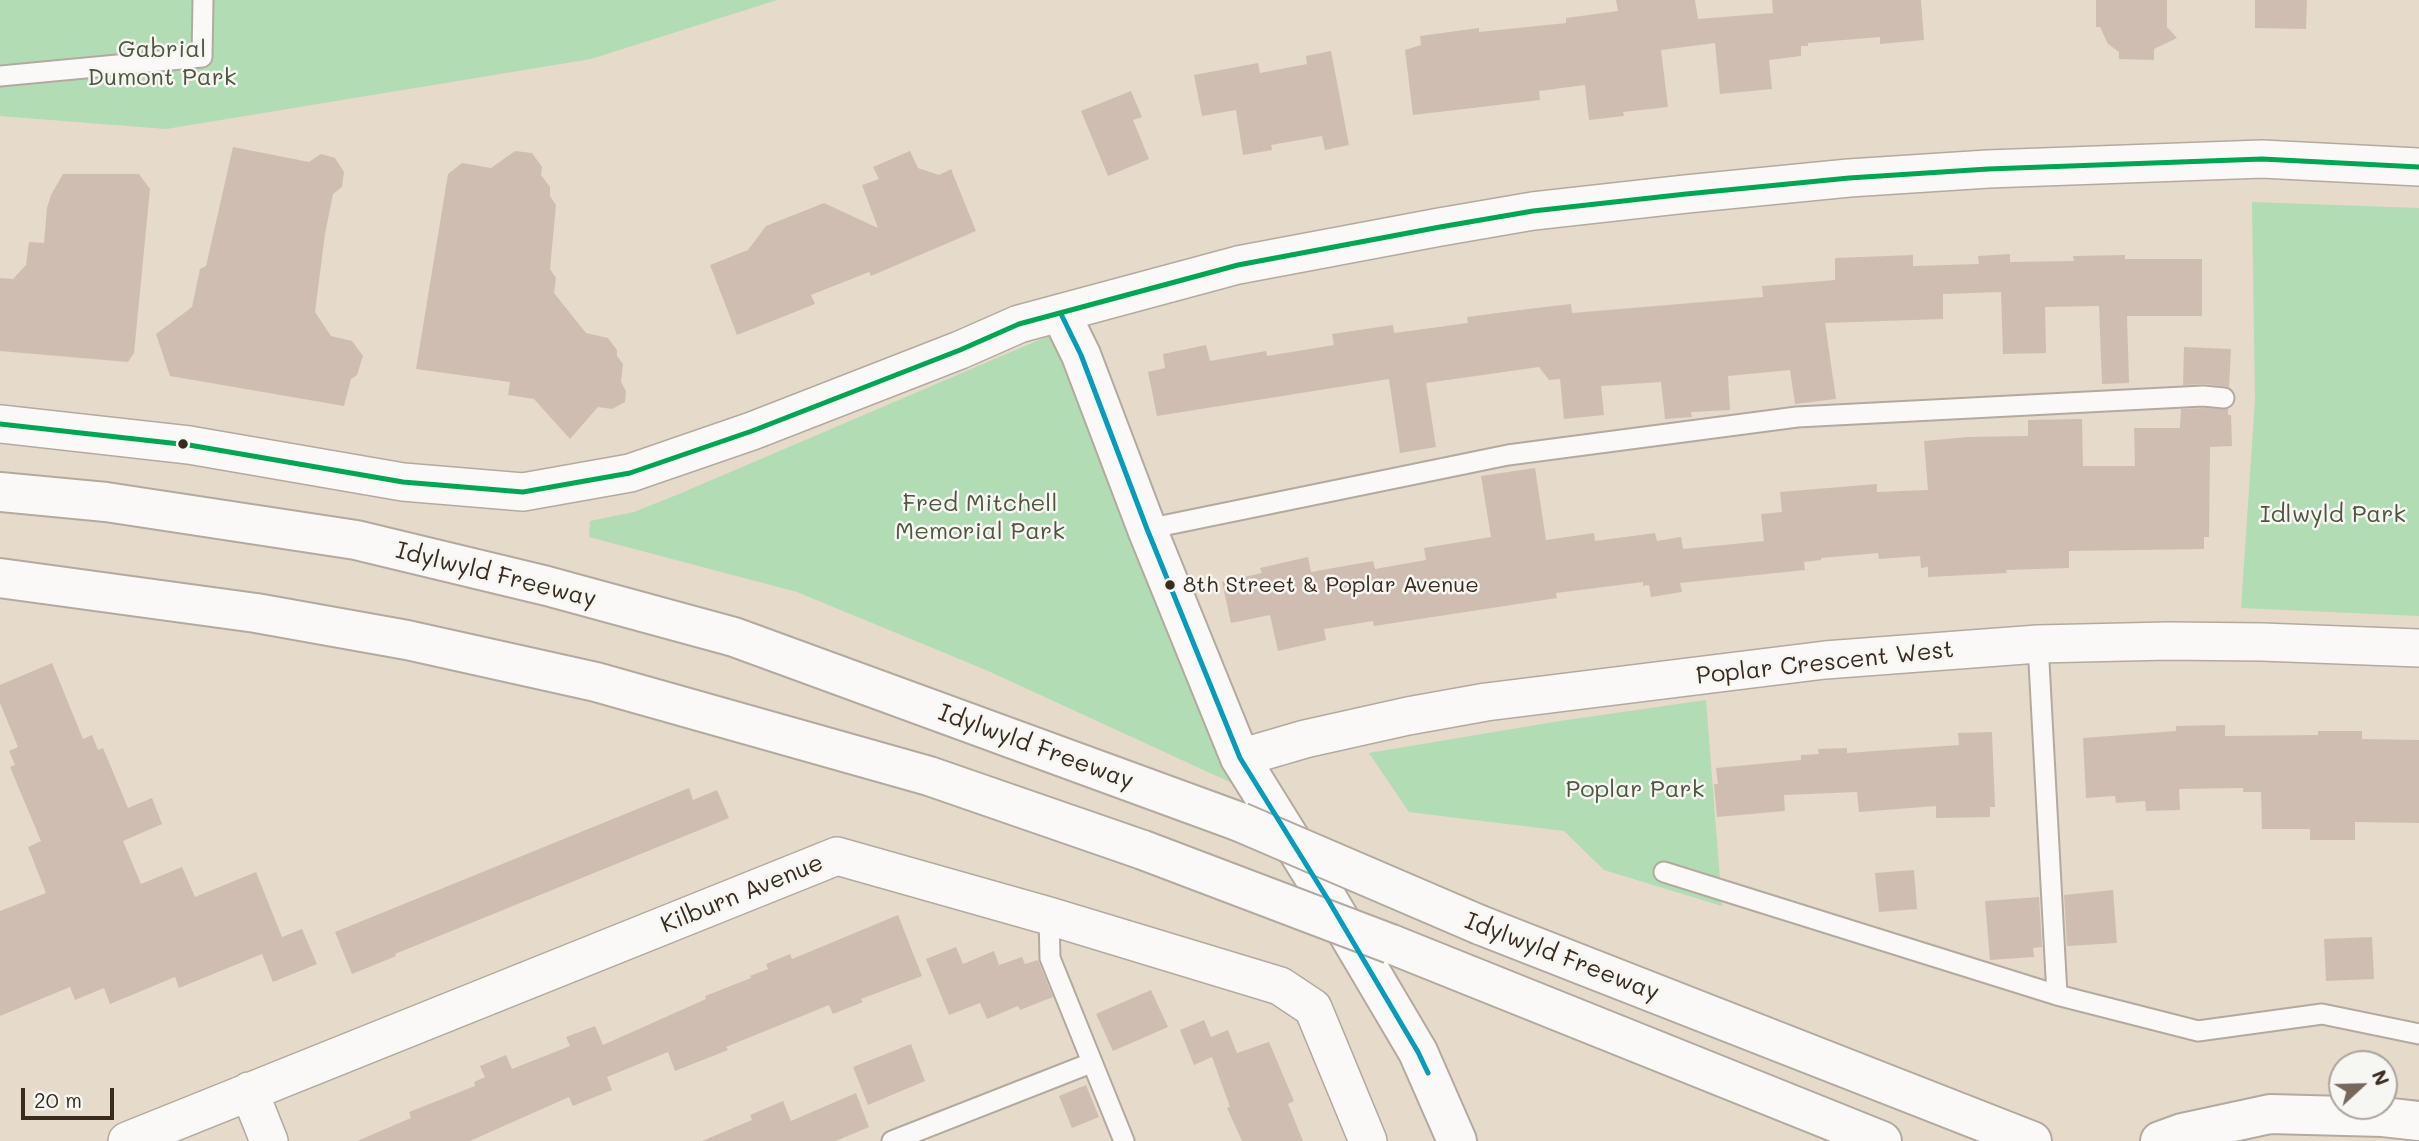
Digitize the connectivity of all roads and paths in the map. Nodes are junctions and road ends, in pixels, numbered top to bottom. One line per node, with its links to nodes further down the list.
1 (203, 0): 2 (lane)
2 (0, 76)
3 (2419, 167): 4 (street)
4 (1061, 314): 6 (street); 8 (main road)
5 (2224, 398): 8 (lane)
6 (0, 424)
7 (0, 492): 27 (main road, Idylwyld Freeway, bridge)
8 (1147, 529): 12 (main road)
9 (0, 578): 20 (main road, Idylwyld Freeway, bridge)
10 (2038, 644): 11 (street, Poplar Crescent West); 12 (street, Poplar Crescent West); 15 (lane)
11 (2419, 648)
12 (1240, 758): 26 (main road)
13 (1664, 872): 15 (lane)
14 (1049, 916): 17 (lane); 18 (street, Kilburn Avenue); 25 (street, Kilburn Avenue)
15 (2057, 995): 16 (lane)
16 (2419, 1034)
17 (1091, 1063): 23 (lane); 24 (lane)
18 (249, 1091): 21 (street, Kilburn Avenue); 22 (street)
19 (2419, 1121): 28 (main road)
20 (1880, 1140)
21 (127, 1141)
22 (269, 1141)
23 (892, 1141)
24 (1124, 1141)
25 (1368, 1141)
26 (1457, 1141)
27 (2032, 1141)
28 (2160, 1141)

